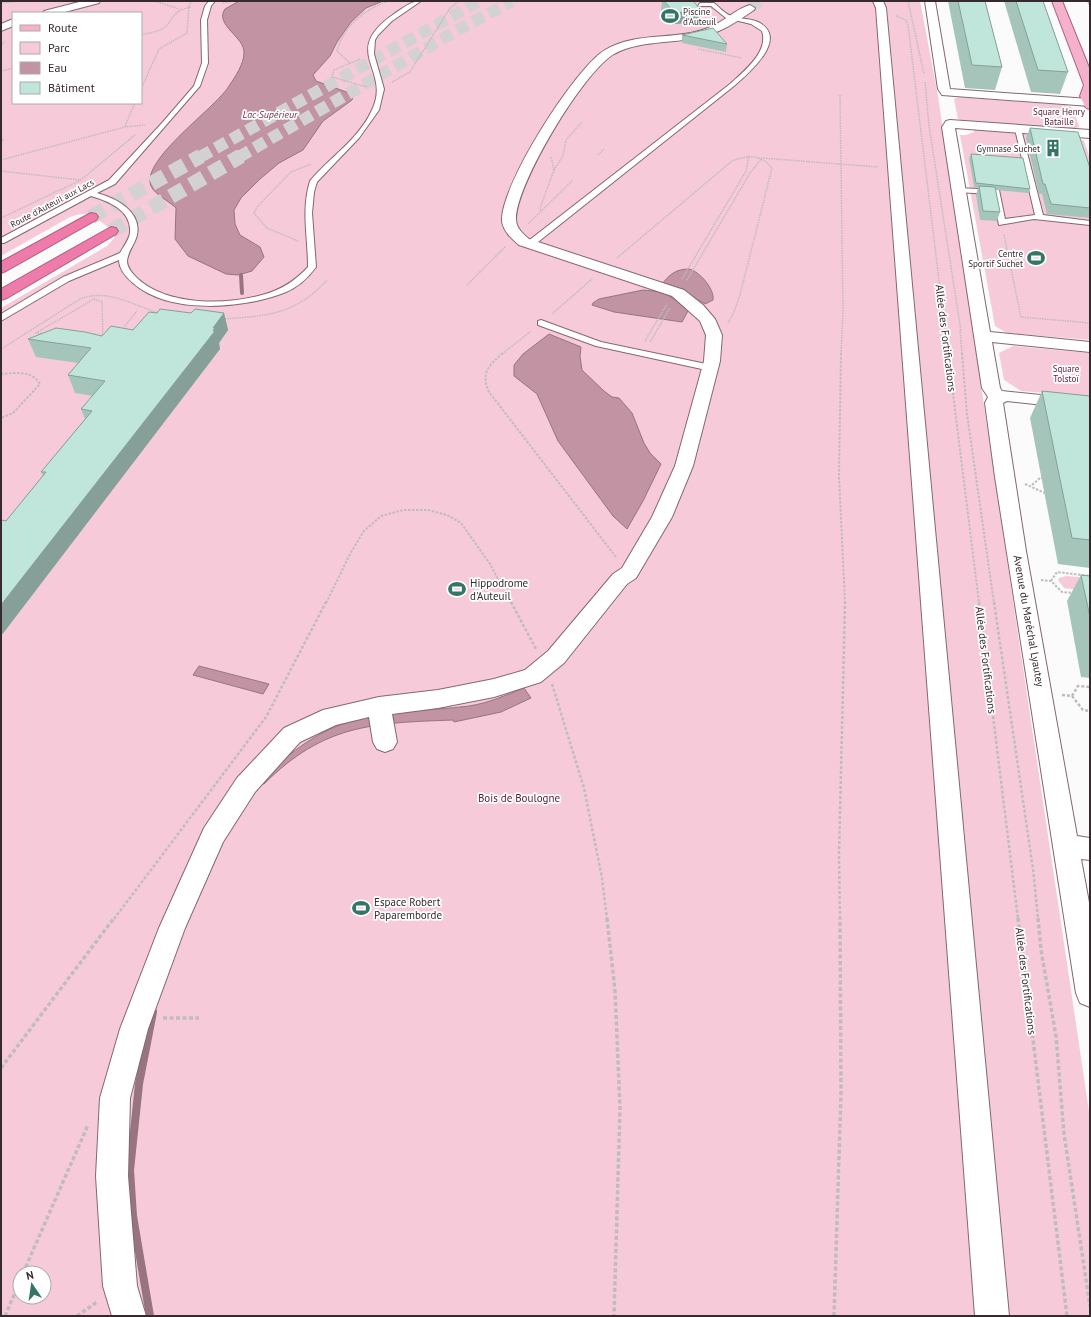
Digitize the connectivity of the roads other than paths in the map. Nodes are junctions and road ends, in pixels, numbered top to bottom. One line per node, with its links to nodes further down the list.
1 (95, 1): 9 (street)
2 (212, 1): 21 (lane, Route d'Auteuil aux Lacs)
3 (418, 1): 28 (lane)
4 (930, 1): 17 (street)
5 (1057, 1): 15 (main road)
6 (700, 4): 10 (lane)
7 (750, 8): 10 (street)
8 (884, 8): 43 (street)
9 (52, 12)
10 (734, 18): 27 (lane); 27 (street)
11 (12, 22): 13 (street)
12 (12, 22): 14 (street)
13 (1, 24)
14 (1, 28)
15 (1090, 85): 16 (main road)
16 (1090, 104): 17 (street)
17 (947, 108): 18 (street); 20 (street)
18 (1018, 129): 19 (street); 23 (lane)
19 (1090, 134)
20 (958, 190): 23 (lane); 33 (street)
21 (92, 194): 26 (lane, Route d'Auteuil aux Lacs); 28 (lane)
22 (91, 217): 29 (highway)
23 (1040, 218): 24 (lane)
24 (1090, 223)
25 (111, 231): 30 (highway)
26 (1, 241)
27 (530, 244): 35 (street)
28 (123, 255): 31 (lane)
29 (1, 268)
30 (1, 294)
31 (1, 318)
32 (541, 323): 35 (lane)
33 (982, 336): 34 (street); 36 (street)
34 (1090, 347)
35 (711, 368): 38 (street)
36 (997, 397): 37 (street); 40 (street, Avenue du Maréchal Lyautey)
37 (1090, 405)
38 (379, 706): 39 (street); 42 (street)
39 (385, 742)
40 (1079, 847): 41 (street, Avenue du Maréchal Lyautey)
41 (1090, 989)
42 (129, 1316)
43 (992, 1316)

